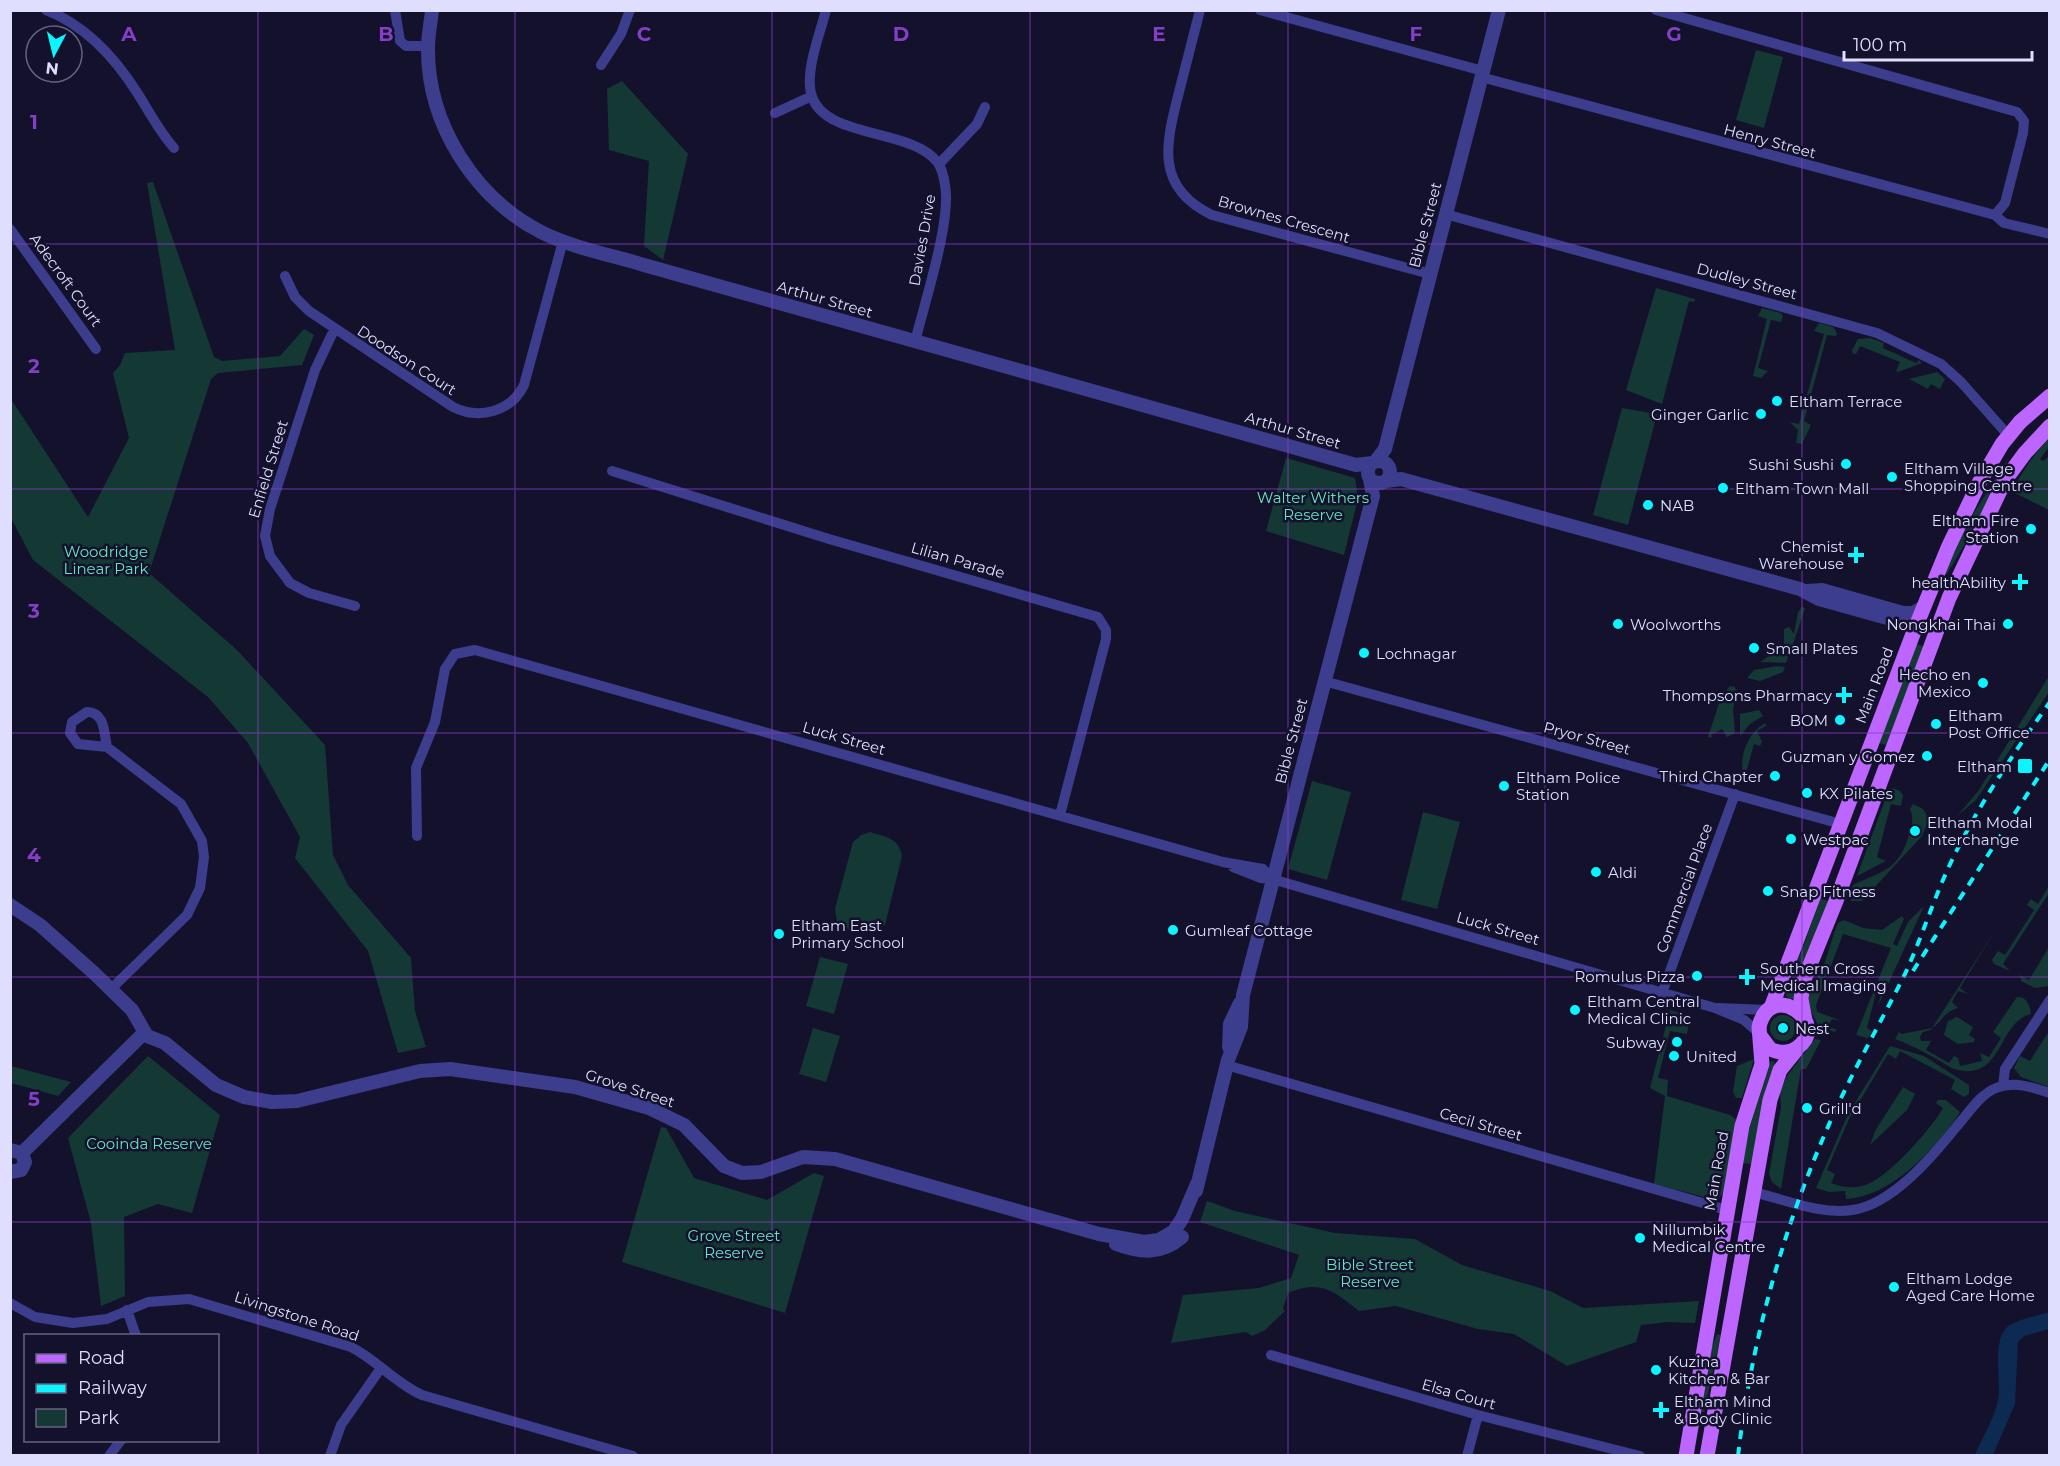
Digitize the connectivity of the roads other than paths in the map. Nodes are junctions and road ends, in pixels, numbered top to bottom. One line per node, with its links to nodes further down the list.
1 (46, 10): 16 (street)
2 (395, 10): 10 (street)
3 (432, 10): 10 (street, Arthur Street)
4 (630, 10): 11 (street)
5 (826, 10): 13 (street)
6 (1200, 10): 23 (street, Brownes Crescent)
7 (1260, 10): 12 (street, Henry Street)
8 (1499, 10): 12 (street, Bible Street)
9 (1656, 10): 19 (street)
10 (428, 46): 22 (street, Arthur Street)
11 (600, 65)
12 (1482, 74): 18 (street, Bible Street); 19 (street, Henry Street)
13 (812, 96): 15 (street); 17 (street)
14 (985, 106): 17 (street)
15 (775, 113)
16 (174, 148)
17 (939, 164): 26 (street, Davies Drive)
18 (1445, 214): 23 (street, Bible Street); 30 (street, Dudley Street)
19 (1995, 215): 21 (street, Henry Street)
20 (10, 229): 27 (street, Adecroft Court)
21 (2049, 234)
22 (563, 242): 25 (street, Doodson Court); 26 (street, Arthur Street)
23 (1430, 274): 33 (street, Bible Street)
24 (285, 276): 25 (street, Doodson Court)
25 (334, 330): 35 (street, Enfield Street)
26 (915, 342): 33 (street, Arthur Street)
27 (96, 349)
28 (2049, 396): 30 (main road, Main Road)
29 (2049, 426): 31 (main road)
30 (2008, 435): 31 (main road); 36 (main road, Main Road)
31 (2025, 453): 37 (main road)
32 (612, 471): 44 (street, Lilian Parade)
33 (1379, 472): 34 (street, Arthur Street); 39 (street, Bible Street)
34 (1808, 591): 36 (street, Arthur Street); 38 (street, Arthur Street)
35 (355, 606)
36 (1923, 608): 38 (main road, Main Road)
37 (1940, 622): 38 (main road); 41 (main road)
38 (1916, 626): 43 (main road, Main Road)
39 (1324, 681): 42 (street, Pryor Street); 48 (street, Bible Street)
40 (107, 747): 51 (street)
41 (1882, 775): 43 (main road); 49 (main road)
42 (1735, 794): 45 (street, Pryor Street); 52 (street, Commercial Place)
43 (1850, 800): 45 (main road, Main Road)
44 (1060, 815): 46 (street, Luck Street); 48 (street, Luck Street)
45 (1841, 824): 47 (main road, Main Road)
46 (417, 837)
47 (1825, 869): 49 (main road); 55 (main road, Main Road)
48 (1272, 879): 52 (street, Luck Street); 60 (street, Bible Street)
49 (1836, 901): 56 (main road)
50 (12, 908): 51 (street)
51 (111, 990): 57 (street)
52 (1662, 993): 54 (street, Luck Street)
53 (2049, 1000): 61 (street)
54 (1715, 1008): 55 (street, Luck Street); 58 (street, Luck Street)
55 (1769, 1009): 56 (main road); 58 (main road)
56 (1805, 1020): 59 (main road)
57 (144, 1033): 63 (street); 69 (street, Grove Street)
58 (1760, 1035): 59 (main road); 65 (main road, Main Road)
59 (1799, 1047): 66 (main road)
60 (1227, 1062): 67 (street, Cecil Street); 69 (street, Bible Street)
61 (2003, 1086): 62 (street); 66 (street)
62 (2049, 1093)
63 (16, 1152): 64 (street)
64 (10, 1172)
65 (1732, 1188): 66 (main road); 67 (main road, Main Road)
66 (1753, 1192): 68 (main road)
67 (1727, 1210): 68 (main road); 82 (main road, Main Road)
68 (1749, 1214): 83 (main road)
69 (1173, 1238)
70 (10, 1303): 71 (street, Livingstone Road)
71 (127, 1310): 72 (street); 74 (street, Livingstone Road)
72 (136, 1334)
73 (1271, 1355): 75 (street, Elsa Court)
74 (381, 1368): 78 (street); 79 (street, Livingstone Road)
75 (1478, 1415): 80 (street); 81 (street, Elsa Court)
76 (119, 1442): 77 (street)
77 (109, 1455)
78 (330, 1455)
79 (633, 1455)
80 (1467, 1455)
81 (1640, 1455)
82 (1686, 1455)
83 (1707, 1455)

